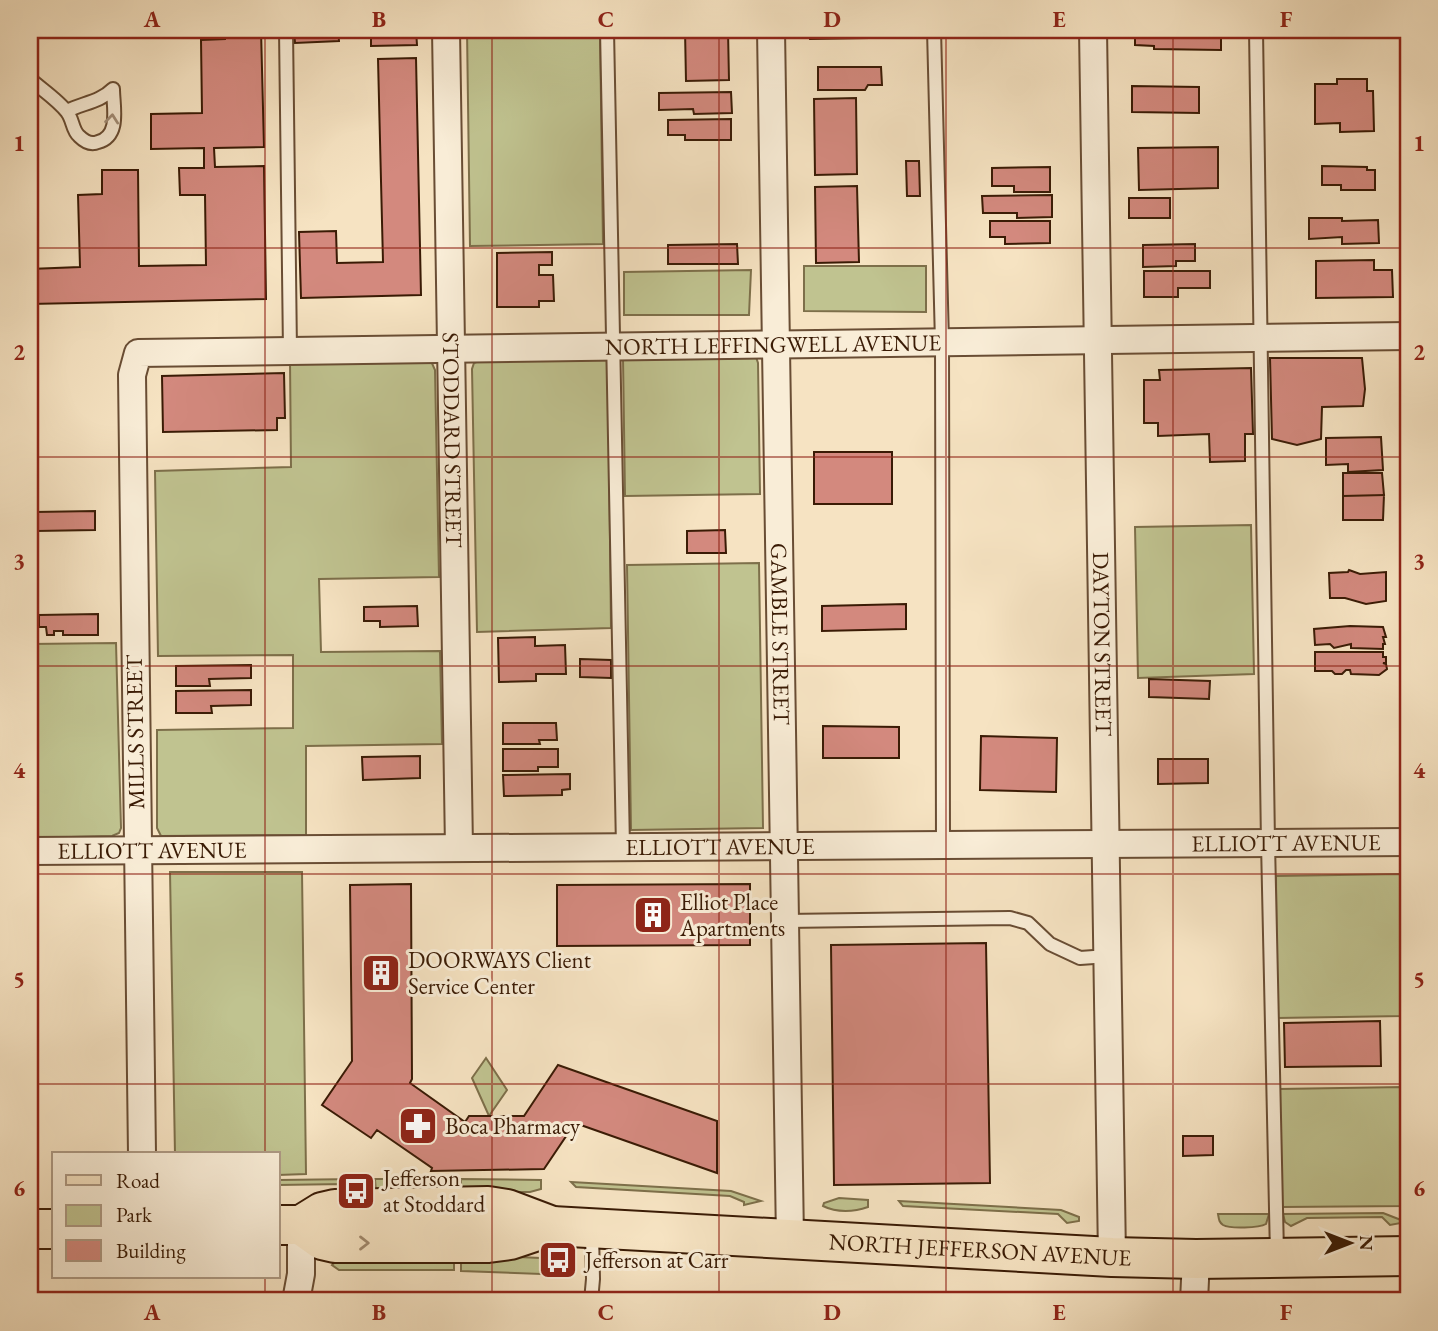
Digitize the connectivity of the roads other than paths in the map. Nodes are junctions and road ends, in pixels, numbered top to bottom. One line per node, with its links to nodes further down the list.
1 (286, 30): 17 (lane)
2 (446, 30): 16 (street, STODDARD STREET)
3 (607, 30): 15 (lane)
4 (771, 30): 14 (street, GAMBLE STREET)
5 (934, 30): 13 (lane)
6 (1093, 30): 12 (street, DAYTON STREET)
7 (1256, 30): 11 (lane)
8 (30, 79): 9 (lane)
9 (67, 111): 9 (lane, one-way to 9)
10 (1408, 336): 11 (street, NORTH LEFFINGWELL AVENUE)
11 (1261, 338): 12 (street, NORTH LEFFINGWELL AVENUE); 20 (lane)
12 (1098, 340): 13 (street, NORTH LEFFINGWELL AVENUE); 21 (street, DAYTON STREET)
13 (942, 342): 14 (street, NORTH LEFFINGWELL AVENUE); 22 (lane)
14 (776, 344): 15 (street, NORTH LEFFINGWELL AVENUE); 23 (street, GAMBLE STREET)
15 (614, 346): 16 (street, NORTH LEFFINGWELL AVENUE); 24 (lane)
16 (452, 348): 17 (street, NORTH LEFFINGWELL AVENUE); 25 (street, STODDARD STREET)
17 (290, 351): 18 (street, NORTH LEFFINGWELL AVENUE)
18 (138, 353): 27 (street, MILLS STREET)
19 (1408, 842): 20 (street, ELLIOTT AVENUE)
20 (1268, 843): 21 (street, ELLIOTT AVENUE); 38 (lane)
21 (1106, 844): 22 (street, ELLIOTT AVENUE); 29 (street, DAYTON STREET)
22 (943, 845): 23 (street, ELLIOTT AVENUE)
23 (784, 846): 24 (street, ELLIOTT AVENUE); 28 (street, GAMBLE STREET)
24 (623, 847): 25 (street, ELLIOTT AVENUE)
25 (459, 848): 27 (street, ELLIOTT AVENUE)
26 (30, 851): 27 (street, ELLIOTT AVENUE)
27 (136, 851): 30 (street, MILLS STREET)
28 (785, 921): 29 (lane); 35 (street, GAMBLE STREET)
29 (1108, 956): 37 (street, DAYTON STREET)
30 (142, 1152)
31 (290, 1225): 32 (main road, NORTH JEFFERSON AVENUE); 40 (street)
32 (592, 1228): 35 (main road, NORTH JEFFERSON AVENUE); 41 (lane)
33 (30, 1229): 34 (main road)
34 (52, 1229)
35 (790, 1239): 37 (main road, NORTH JEFFERSON AVENUE)
36 (1408, 1256): 38 (main road, NORTH JEFFERSON AVENUE)
37 (1112, 1257): 39 (main road, NORTH JEFFERSON AVENUE)
38 (1277, 1258): 39 (main road, NORTH JEFFERSON AVENUE)
39 (1196, 1259): 42 (street)
40 (296, 1301)
41 (591, 1301)
42 (1194, 1301)

